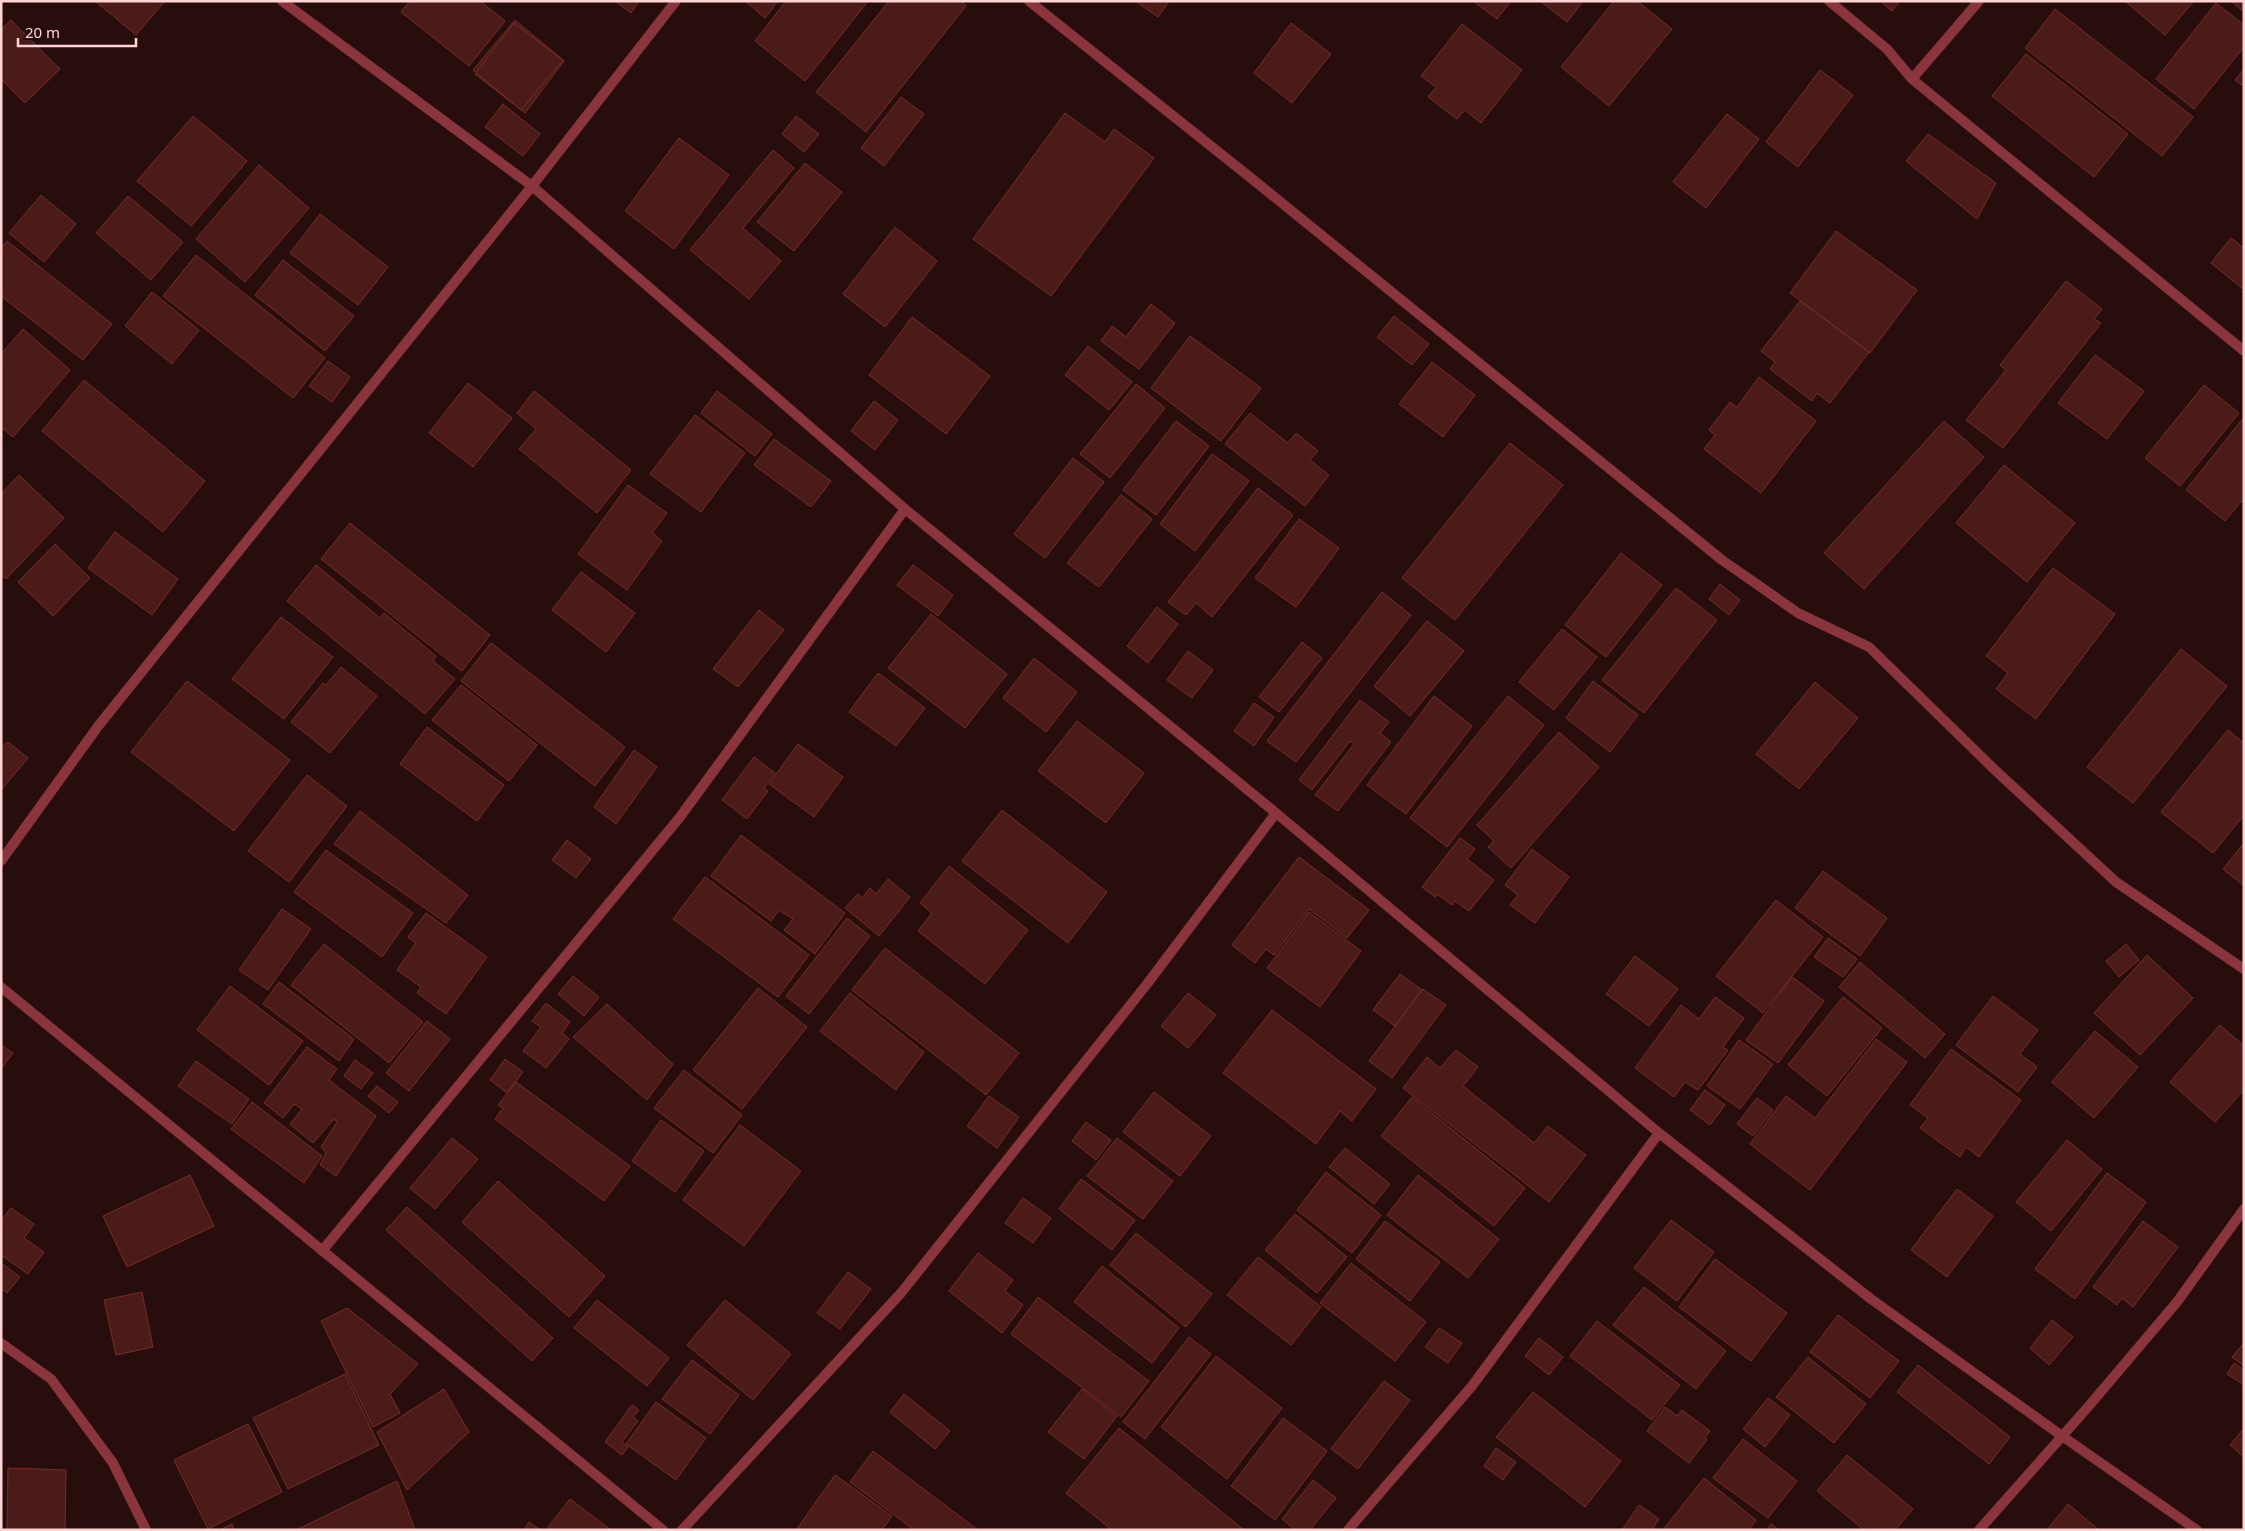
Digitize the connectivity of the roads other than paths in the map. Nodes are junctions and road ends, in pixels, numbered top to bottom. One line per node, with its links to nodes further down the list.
1 (282, 1): 7 (street)
2 (676, 1): 7 (street)
3 (1029, 1): 12 (street)
4 (1829, 1): 6 (street)
5 (1978, 1): 6 (street)
6 (1912, 79): 8 (street)
7 (532, 186): 9 (street); 11 (street)
8 (2244, 351)
9 (905, 509): 10 (street); 16 (street)
10 (1276, 813): 14 (street); 21 (street)
11 (1, 861)
12 (2244, 969)
13 (1, 987): 16 (street)
14 (1659, 1133): 18 (street); 22 (street)
15 (2244, 1209): 18 (street)
16 (322, 1251): 20 (street)
17 (1, 1343): 19 (street)
18 (2062, 1436): 23 (street); 24 (street)
19 (146, 1530)
20 (663, 1530)
21 (682, 1530)
22 (1348, 1530)
23 (1979, 1530)
24 (2197, 1530)

